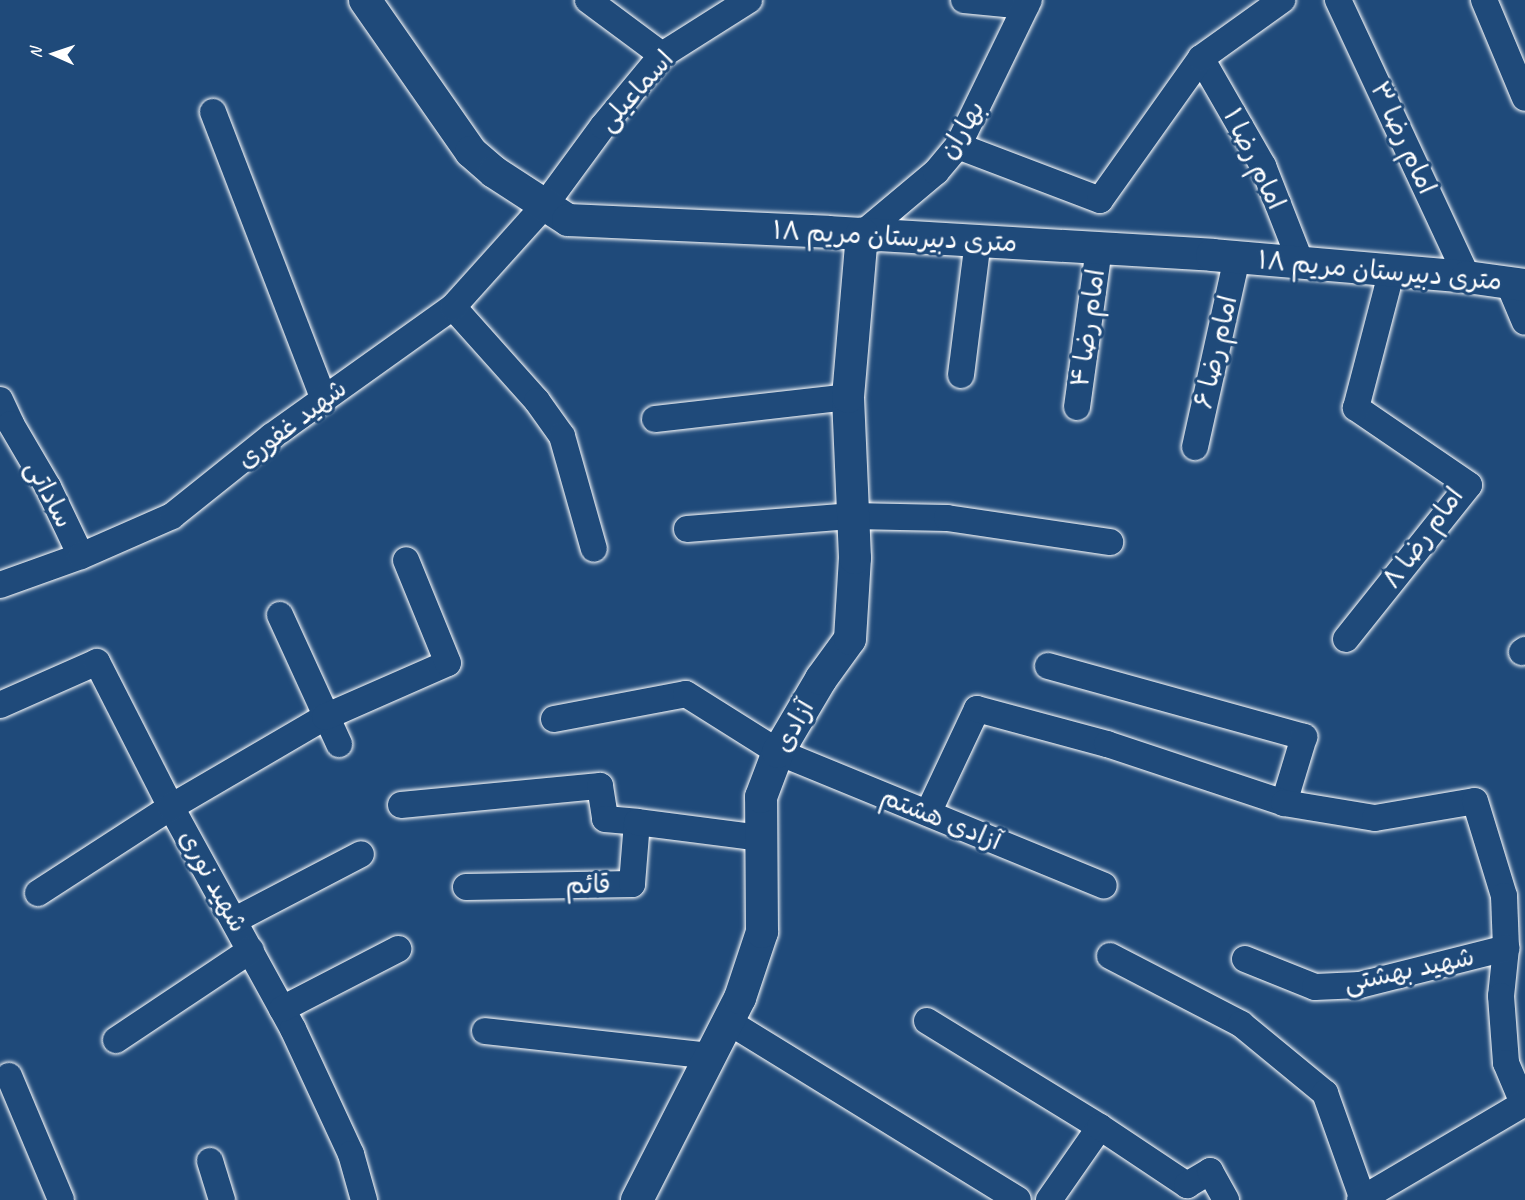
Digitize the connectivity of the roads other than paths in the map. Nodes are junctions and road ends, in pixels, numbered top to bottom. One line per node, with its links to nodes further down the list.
1 (365, 0): 14 (street, ۱۸ متری دبیرستان مریم)
2 (588, 0): 10 (street)
3 (749, 0): 10 (street, اسماعیلی)
4 (964, 0): 8 (street)
5 (1282, 0): 9 (street)
6 (1338, 0): 21 (street, امام رضا ۳)
7 (1484, 0): 11 (street)
8 (1027, 3): 13 (street, بهاران)
9 (1206, 54): 13 (street); 19 (street, امام رضا ۱)
10 (662, 56): 14 (street, اسماعیلی)
11 (1525, 98)
12 (213, 112): 27 (street)
13 (958, 146): 15 (street, بهاران)
14 (545, 205): 15 (street, ۱۸ متری دبیرستان مریم); 23 (street, شهید غفوری)
15 (862, 234): 16 (street, ۱۸ متری دبیرستان مریم); 26 (street, آزادی)
16 (978, 241): 17 (street, ۱۸ متری دبیرستان مریم); 25 (street)
17 (1099, 249): 18 (street, ۱۸ متری دبیرستان مریم); 29 (street, امام رضا ۴)
18 (1237, 258): 19 (street, ۱۸ متری دبیرستان مریم); 31 (street, امام رضا ۶)
19 (1301, 263): 20 (street, ۱۸ متری دبیرستان مریم)
20 (1392, 270): 21 (street, ۱۸ متری دبیرستان مریم); 40 (street, امام رضا ۸)
21 (1467, 277): 22 (street, ۱۸ متری دبیرستان مریم)
22 (1516, 284): 24 (street)
23 (453, 307): 27 (street, شهید غفوری); 35 (street)
24 (1525, 322)
25 (961, 375)
26 (848, 398): 30 (street); 32 (street, آزادی)
27 (324, 399): 36 (street, شهید غفوری)
28 (0, 400): 36 (street, ساداتی)
29 (1077, 407)
30 (655, 419)
31 (1195, 447)
32 (853, 516): 33 (street); 34 (street); 46 (street, آزادی)
33 (687, 529)
34 (1110, 542)
35 (594, 549)
36 (81, 556): 38 (street, شهید غفوری)
37 (406, 560): 43 (street)
38 (0, 585)
39 (280, 615): 43 (street)
40 (1346, 639)
41 (1048, 666): 47 (street)
42 (0, 705): 49 (street, شهید نوری)
43 (326, 717): 45 (street); 49 (street)
44 (554, 719): 46 (street, آزادی هشتم)
45 (339, 744)
46 (778, 752): 50 (street, آزادی هشتم); 52 (street, آزادی)
47 (1284, 803): 50 (street); 58 (street)
48 (401, 805): 51 (street)
49 (171, 807): 56 (street); 57 (street, شهید نوری)
50 (928, 813): 54 (street, آزادی هشتم)
51 (637, 822): 52 (street); 55 (street, قائم)
52 (760, 838): 65 (street, آزادی)
53 (361, 854): 57 (street)
54 (1104, 886)
55 (466, 887)
56 (38, 893)
57 (235, 920): 60 (street, شهید نوری)
58 (1506, 948): 62 (street, شهید بهشتی); 70 (street)
59 (398, 949): 63 (street)
60 (251, 950): 63 (street, شهید نوری); 67 (street)
61 (1110, 956): 80 (street)
62 (1245, 959)
63 (282, 1009): 75 (street, شهید نوری)
64 (927, 1021): 71 (street)
65 (729, 1022): 68 (street, آزادی); 77 (street)
66 (485, 1031): 68 (street)
67 (116, 1040)
68 (711, 1056): 76 (street, آزادی)
69 (9, 1076): 73 (street)
70 (1524, 1103): 80 (street)
71 (1100, 1127): 78 (street); 79 (street)
72 (210, 1161): 74 (street)
73 (61, 1200)
74 (222, 1200)
75 (364, 1200)
76 (637, 1200)
77 (1018, 1200)
78 (1049, 1200)
79 (1226, 1200)
80 (1362, 1200)

